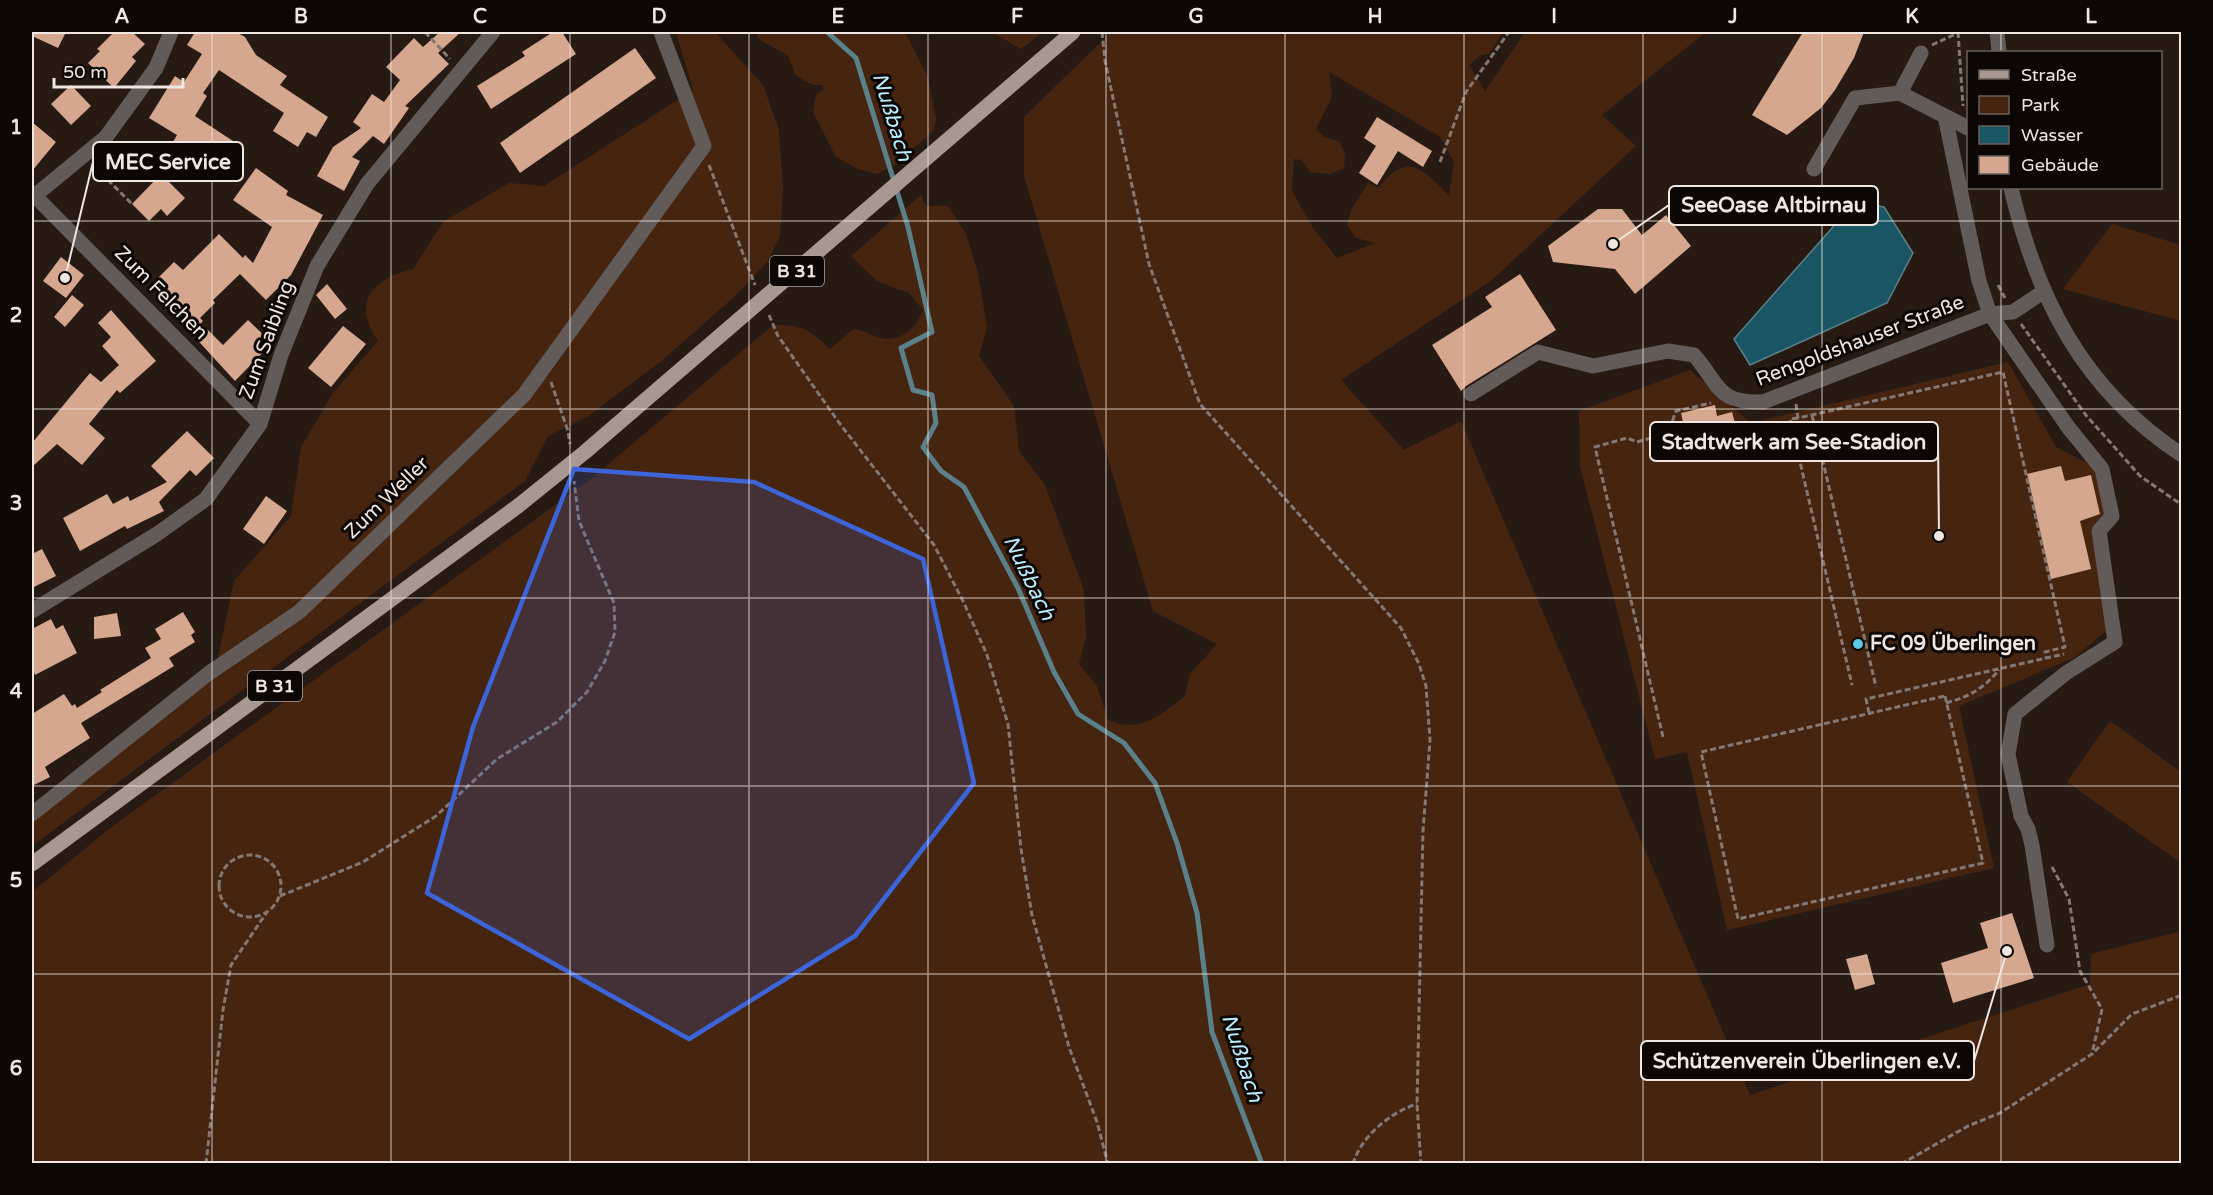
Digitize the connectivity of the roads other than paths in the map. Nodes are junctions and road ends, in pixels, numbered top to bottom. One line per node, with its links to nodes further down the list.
1 (171, 32): 13 (street)
2 (493, 32): 17 (street, Zum Saibling)
3 (662, 32): 20 (street, Zum Weller)
4 (1073, 32): 21 (main road, B 31, bridge)
5 (1997, 32): 6 (street)
6 (1999, 51)
7 (1921, 53): 8 (street)
8 (1900, 93): 9 (street); 11 (street)
9 (1945, 116): 10 (street); 15 (street)
10 (1966, 127)
11 (1814, 169)
12 (2011, 189): 14 (street)
13 (32, 195): 17 (street, Zum Felchen)
14 (2043, 292): 15 (street, Rengoldshauser Straße); 18 (street)
15 (1990, 314): 16 (street, Rengoldshauser Straße); 22 (street)
16 (1471, 394)
17 (260, 424): 19 (street, Zum Saibling)
18 (2181, 455)
19 (32, 611)
20 (32, 814)
21 (32, 864)
22 (2047, 945)

